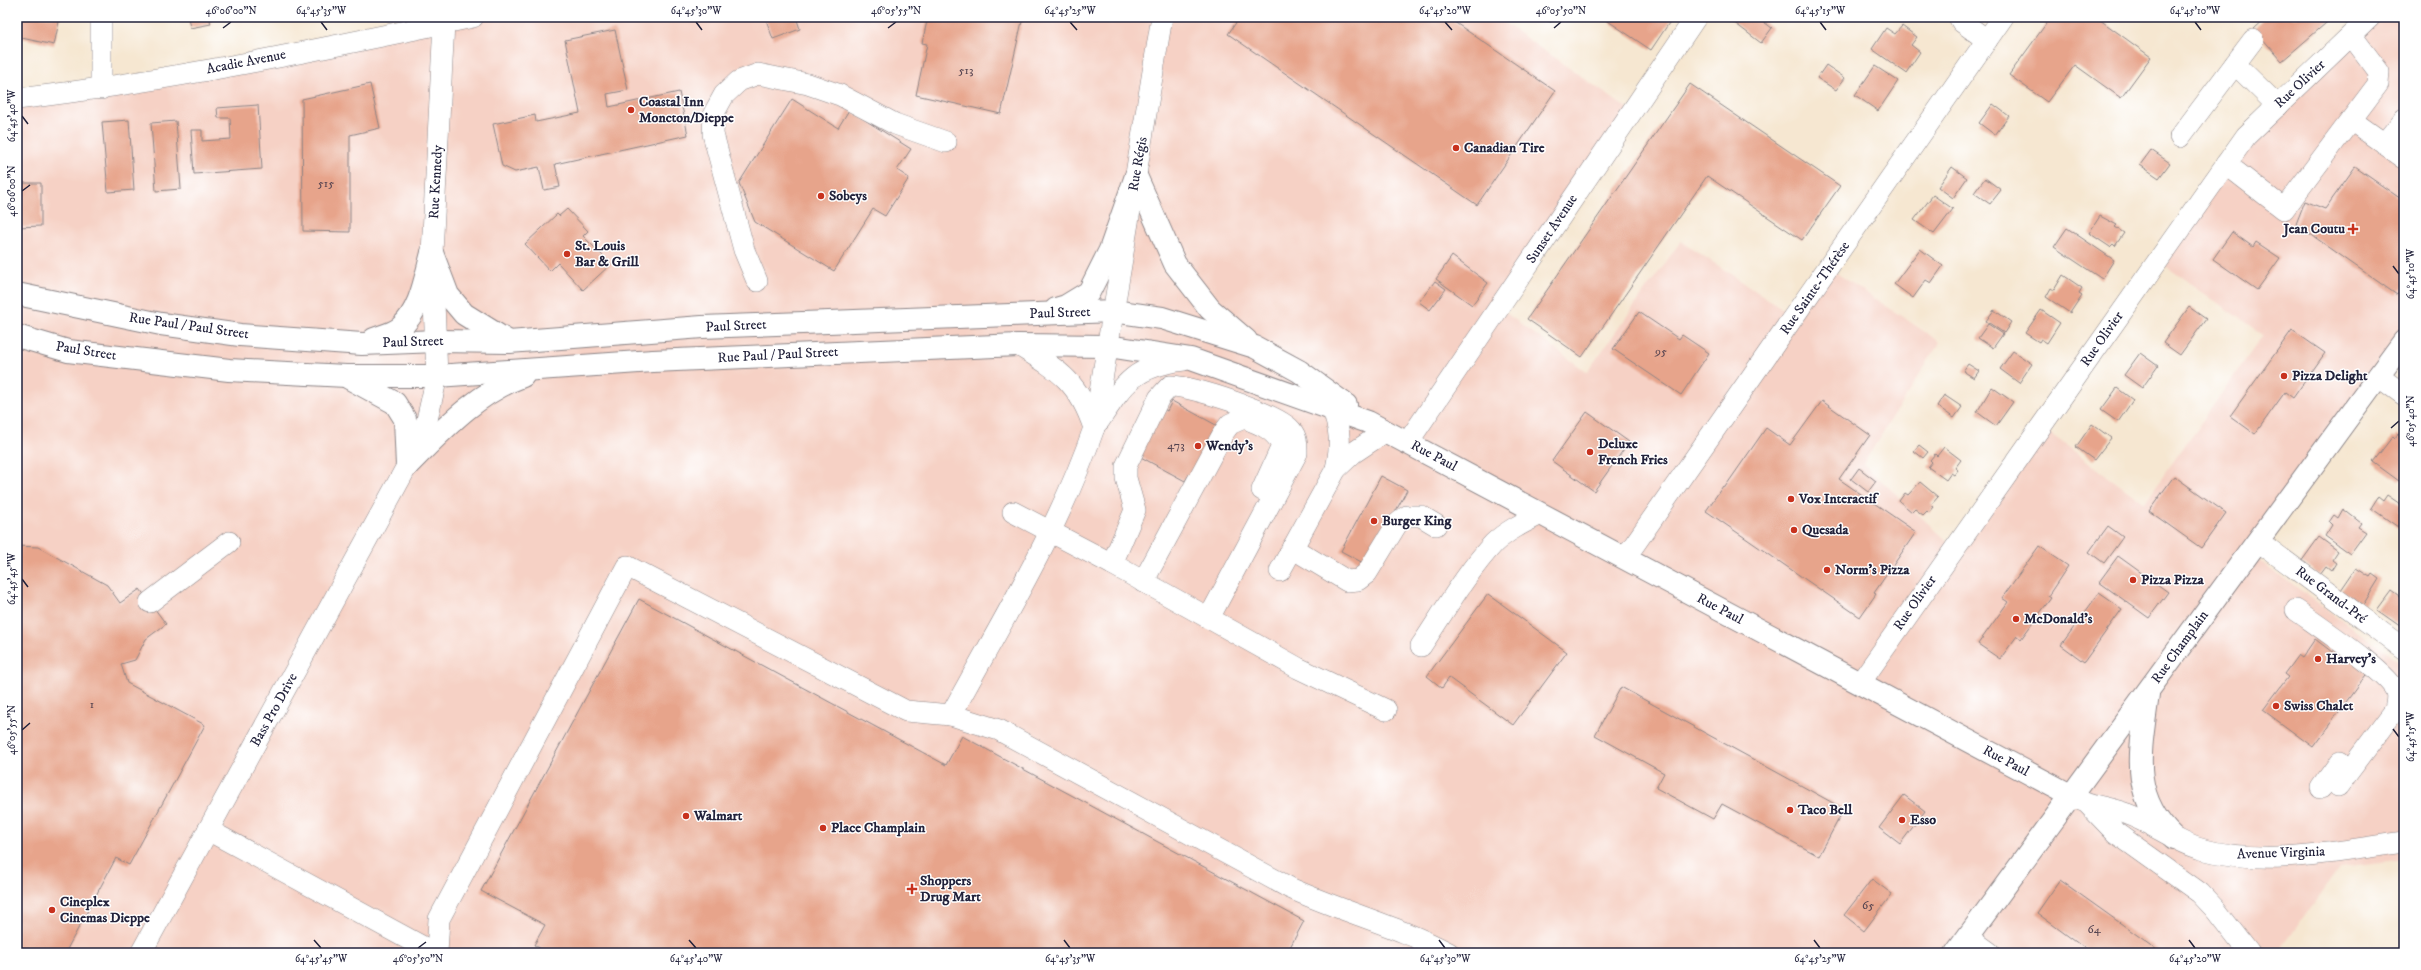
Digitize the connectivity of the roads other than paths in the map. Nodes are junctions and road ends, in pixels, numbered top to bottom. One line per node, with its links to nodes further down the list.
1 (101, 17): 13 (street)
2 (473, 17): 8 (street, Acadie Avenue)
3 (1162, 17): 23 (street, Rue Régis)
4 (1696, 17): 46 (street, Sunset Avenue)
5 (1959, 17): 10 (street)
6 (2003, 17): 10 (street, Rue Sainte-Thérèse)
7 (2370, 17): 9 (street, Rue Olivier)
8 (444, 23): 13 (street, Acadie Avenue); 24 (street, Rue Kennedy)
9 (2352, 36): 15 (street, Rue Olivier); 17 (street)
10 (1987, 40): 56 (street, Rue Sainte-Thérèse)
11 (2253, 40): 12 (street)
12 (2235, 64): 15 (street); 18 (street)
13 (101, 89): 14 (street, Acadie Avenue)
14 (17, 99)
15 (2278, 106): 22 (street, Rue Olivier)
16 (2404, 119): 20 (street)
17 (2351, 120): 20 (street); 22 (street)
18 (2180, 137)
19 (946, 142): 25 (street)
20 (2384, 144): 21 (street)
21 (2404, 158)
22 (2226, 164): 65 (street, Rue Olivier)
23 (1136, 176): 27 (street, Rue Régis); 28 (main road); 36 (main road)
24 (432, 253): 30 (street, Rue Kennedy); 32 (main road); 33 (main road)
25 (757, 281)
26 (17, 294): 33 (main road, Rue Paul / Paul Street)
27 (1113, 311): 28 (main road, Paul Street); 35 (street, Rue Régis); 36 (main road, Paul Street)
28 (1037, 314): 32 (main road, Paul Street)
29 (17, 336): 39 (main road, Paul Street)
30 (437, 341): 32 (main road, Paul Street); 33 (main road, Paul Street); 40 (street, Rue Kennedy)
31 (2404, 341): 41 (main road, Rue Champlain)
32 (509, 342)
33 (362, 344)
34 (1018, 345): 35 (main road); 38 (main road, Rue Paul / Paul Street); 45 (street)
35 (1108, 346): 37 (main road); 45 (street, Rue Régis)
36 (1255, 347): 44 (main road, Paul Street)
37 (1191, 359): 43 (main road); 45 (street)
38 (540, 370): 40 (main road, Paul Street); 47 (main road)
39 (346, 376): 40 (main road, Paul Street); 47 (main road)
40 (437, 376): 47 (street, Bass Pro Drive)
41 (2378, 376): 42 (street); 53 (main road, Rue Champlain)
42 (2404, 395)
43 (1332, 408): 44 (main road); 48 (street)
44 (1377, 426): 46 (main road, Rue Paul); 48 (street)
45 (1094, 428): 52 (street)
46 (1408, 442): 50 (main road, Rue Paul)
47 (407, 466): 71 (street, Bass Pro Drive)
48 (1336, 470): 55 (street)
49 (1013, 512): 52 (street)
50 (1541, 514): 56 (main road, Rue Paul); 63 (street)
51 (1436, 525): 55 (street)
52 (1050, 531): 57 (street); 68 (street)
53 (2258, 541): 64 (street, Rue Grand-Pré); 66 (main road, Rue Champlain)
54 (229, 542): 60 (street)
55 (1292, 548): 58 (street)
56 (1625, 558): 65 (main road, Rue Paul)
57 (1112, 564): 59 (street); 62 (street)
58 (1280, 571)
59 (1143, 582): 62 (street); 62 (street)
60 (150, 602)
61 (2296, 610): 69 (street)
62 (1203, 615): 67 (street)
63 (1422, 646)
64 (2404, 649)
65 (1860, 683): 70 (main road, Rue Paul)
66 (2148, 692): 70 (main road, Rue Champlain); 72 (main road)
67 (1386, 710)
68 (951, 715): 78 (street); 79 (street)
69 (2330, 787)
70 (2081, 801): 72 (street, Avenue Virginia); 75 (street); 76 (main road, Rue Champlain)
71 (208, 830): 77 (street, Bass Pro Drive); 78 (street)
72 (2174, 838): 74 (street, Avenue Virginia)
73 (2404, 842): 74 (street, Avenue Virginia)
74 (2200, 849): 75 (street)
75 (2181, 878): 81 (street)
76 (1962, 945): 80 (street)
77 (141, 953)
78 (436, 953)
79 (1449, 953)
80 (1990, 953)
81 (2249, 953)

